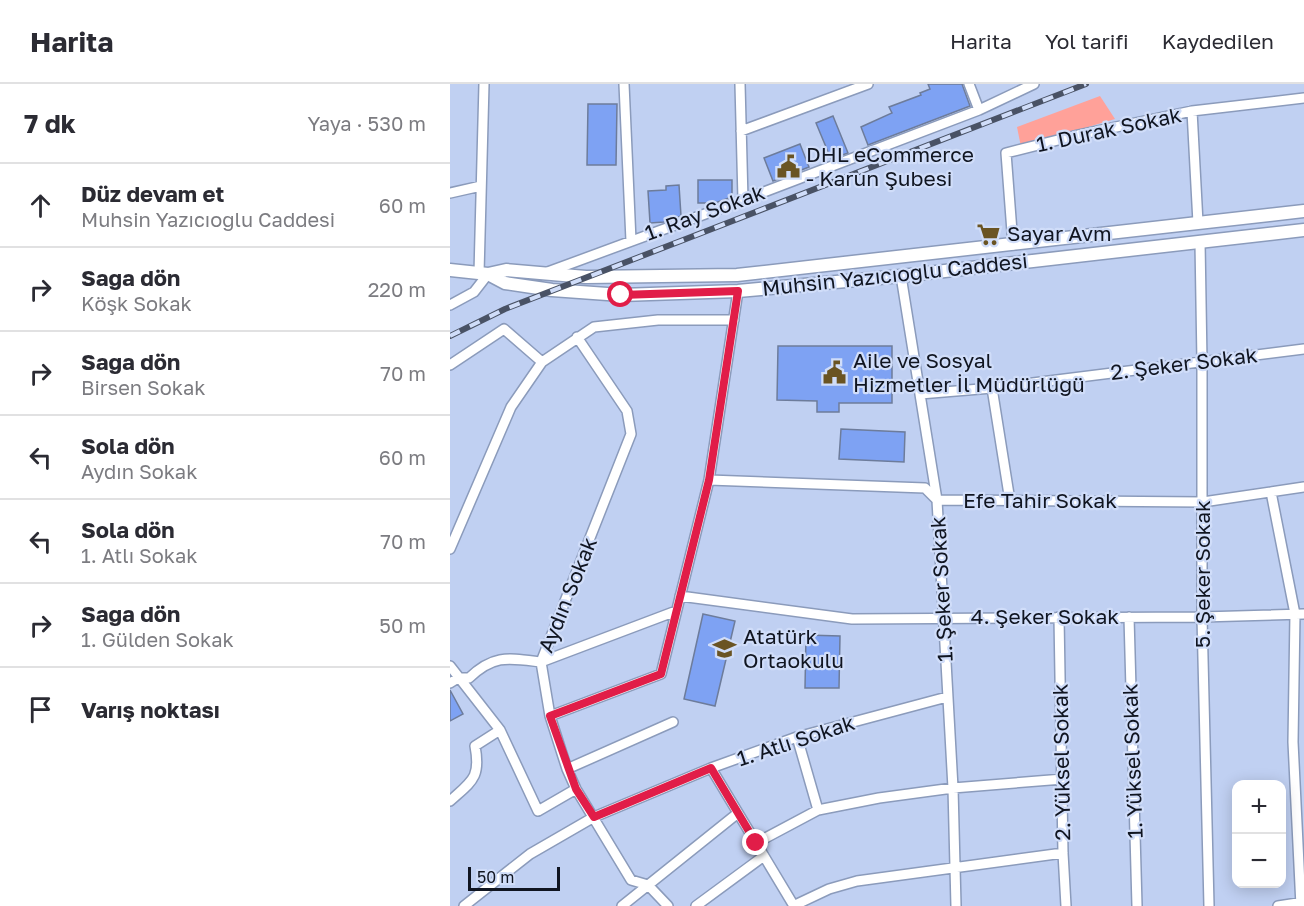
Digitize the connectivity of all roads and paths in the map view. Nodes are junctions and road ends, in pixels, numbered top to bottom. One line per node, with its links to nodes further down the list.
1 (484, 84): 11 (street)
2 (624, 84): 17 (street)
3 (740, 84): 10 (street)
4 (868, 84): 10 (street)
5 (969, 84): 8 (street)
6 (1034, 84): 8 (street, 1. Ray Sokak)
7 (1304, 98): 9 (street, 1. Durak Sokak)
8 (979, 110): 13 (street, 1. Ray Sokak)
9 (1192, 111): 15 (street); 19 (street, 1. Durak Sokak)
10 (741, 131): 13 (street)
11 (481, 186): 12 (street); 21 (street)
12 (450, 193)
13 (743, 200): 17 (street, 1. Ray Sokak)
14 (1304, 212): 15 (street, Muhsin Yazıcıoğlu Caddesi)
15 (1197, 223): 19 (street, Muhsin Yazıcıoğlu Caddesi)
16 (1304, 230): 18 (street, Muhsin Yazıcıoğlu Caddesi)
17 (631, 241): 22 (street, 1. Ray Sokak)
18 (1200, 242): 24 (street, Muhsin Yazıcıoğlu Caddesi); 31 (street, 5. Şeker Sokak)
19 (1013, 245): 23 (street, Muhsin Yazıcıoğlu Caddesi)
20 (450, 270): 21 (street, Muhsin Yazıcıoğlu Caddesi)
21 (483, 273): 22 (street, Muhsin Yazıcıoğlu Caddesi); 25 (street, Muhsin Yazıcıoğlu Caddesi); 26 (street)
22 (542, 273): 23 (street, Muhsin Yazıcıoğlu Caddesi)
23 (737, 275): 25 (street)
24 (901, 276): 25 (street, Muhsin Yazıcıoğlu Caddesi); 34 (street, 1. Şeker Sokak)
25 (738, 291): 27 (street)
26 (450, 305)
27 (734, 320): 28 (street); 35 (street)
28 (577, 337): 30 (street); 49 (street, Aydın Sokak)
29 (1304, 349): 31 (street, 2. Şeker Sokak)
30 (542, 362): 32 (street); 41 (street)
31 (1202, 362): 33 (street, 2. Şeker Sokak); 40 (street, 5. Şeker Sokak)
32 (450, 365)
33 (992, 388): 34 (street, 2. Şeker Sokak); 39 (street)
34 (920, 394): 38 (street, 1. Şeker Sokak)
35 (709, 480): 38 (street, Efe Tahir Sokak); 42 (street)
36 (1304, 487): 37 (street, Efe Tahir Sokak)
37 (1271, 492): 40 (street, Efe Tahir Sokak); 44 (street)
38 (937, 500): 39 (street, Efe Tahir Sokak); 48 (street, 1. Şeker Sokak)
39 (1010, 501): 40 (street, Efe Tahir Sokak)
40 (1203, 502): 47 (street, 5. Şeker Sokak)
41 (450, 549)
42 (681, 596): 43 (street); 48 (street, 4. Şeker Sokak)
43 (676, 611): 49 (street); 55 (street)
44 (1299, 614): 47 (street, 4. Şeker Sokak); 54 (street)
45 (1059, 617): 46 (street, 4. Şeker Sokak); 48 (street, 4. Şeker Sokak); 63 (street, 2. Yüksel Sokak)
46 (1129, 617): 47 (street, 4. Şeker Sokak); 84 (street, 1. Yüksel Sokak)
47 (1202, 617): 85 (street, 5. Şeker Sokak)
48 (943, 618): 52 (street, 1. Şeker Sokak)
49 (541, 662): 51 (street); 55 (street, Aydın Sokak)
50 (450, 666): 51 (street)
51 (454, 681): 57 (street)
52 (947, 697): 58 (street, 1. Atlı Sokak); 64 (street, 1. Şeker Sokak)
53 (1304, 704): 54 (street)
54 (1292, 705): 59 (street)
55 (550, 716): 62 (street, Aydın Sokak)
56 (673, 722): 62 (street)
57 (500, 730): 65 (street); 66 (street)
58 (797, 737): 61 (street, 1. Atlı Sokak); 67 (street)
59 (1293, 742): 60 (street); 70 (street)
60 (1304, 742)
61 (711, 768): 68 (street); 69 (street, 1. Atlı Sokak)
62 (567, 769): 65 (street, Aydın Sokak)
63 (1062, 778): 64 (street); 72 (street, 2. Yüksel Sokak)
64 (953, 788): 67 (street); 74 (street, 1. Şeker Sokak)
65 (576, 789): 69 (street, Aydın Sokak)
66 (450, 801)
67 (818, 810): 71 (street)
68 (738, 813): 71 (street); 75 (street)
69 (594, 817): 75 (street, Aydın Sokak); 77 (street, 1. Atlı Sokak)
70 (1300, 817): 76 (street)
71 (756, 843): 73 (street)
72 (1063, 853): 74 (street); 83 (street, 2. Yüksel Sokak)
73 (764, 856): 80 (street); 81 (street)
74 (954, 869): 81 (street); 82 (street, 1. Şeker Sokak)
75 (648, 885): 78 (street); 79 (street, Aydın Sokak)
76 (1302, 903): 86 (street)
77 (464, 906)
78 (622, 906)
79 (668, 906)
80 (696, 906)
81 (794, 906)
82 (956, 906)
83 (1066, 906)
84 (1137, 906)
85 (1209, 906)
86 (1278, 906)

